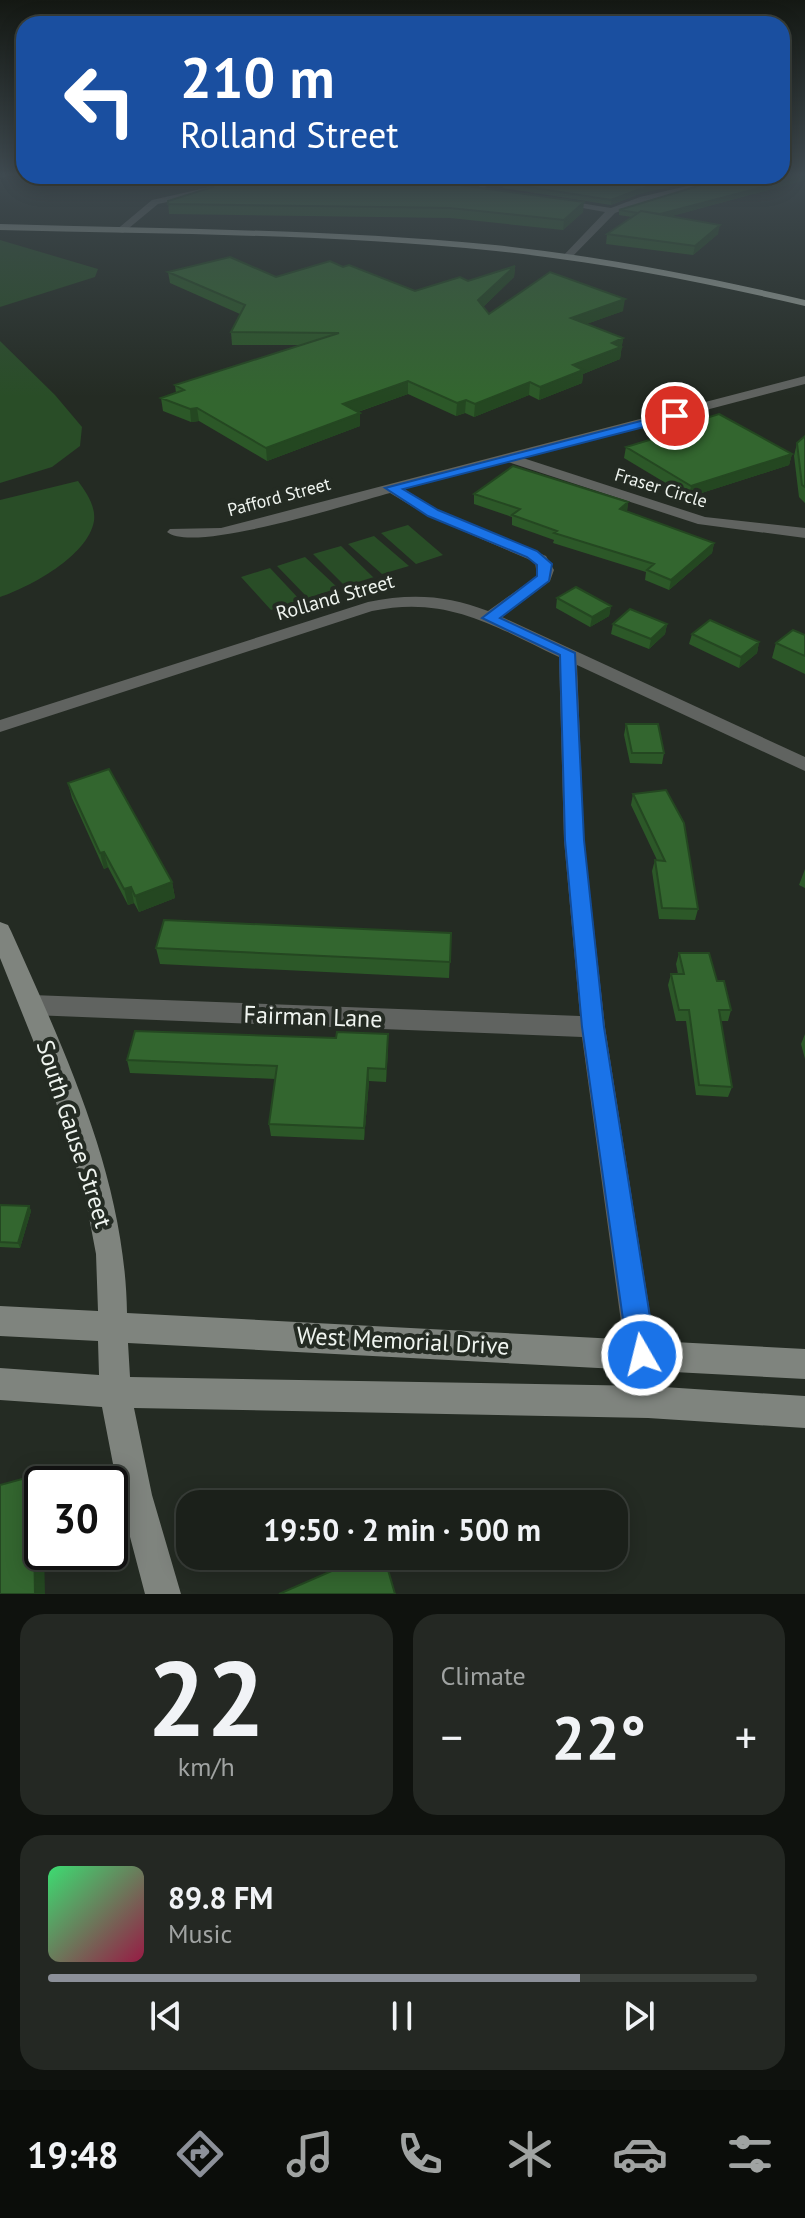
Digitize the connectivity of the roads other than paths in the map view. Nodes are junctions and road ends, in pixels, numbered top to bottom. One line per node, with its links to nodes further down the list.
1 (480, 248): 3 (main road)
2 (575, 248): 3 (street)
3 (567, 257): 4 (main road)
4 (805, 303)
5 (805, 380): 6 (street, Pafford Street)
6 (772, 389): 7 (street); 8 (street, Pafford Street)
7 (805, 397)
8 (510, 458): 9 (street, Pafford Street); 11 (street, Fraser Circle)
9 (392, 488): 10 (street, Pafford Street); 12 (street)
10 (175, 532)
11 (805, 533)
12 (490, 618): 13 (street, Rolland Street); 14 (street, Rolland Street)
13 (568, 653): 15 (street, Rolland Street); 18 (street)
14 (0, 726)
15 (805, 765)
16 (0, 931): 17 (main road, South Gause Street)
17 (32, 1005): 18 (street, Fairman Lane); 20 (main road, South Gause Street)
18 (593, 1027): 21 (street)
19 (0, 1321): 20 (main road, West Memorial Drive)
20 (112, 1324): 21 (main road, West Memorial Drive); 24 (main road, South Gause Street)
21 (642, 1355): 22 (main road, West Memorial Drive); 25 (street)
22 (805, 1364)
23 (0, 1384): 24 (main road)
24 (116, 1392): 25 (main road); 27 (main road, South Gause Street)
25 (648, 1402): 26 (main road)
26 (805, 1412)
27 (163, 1594)

